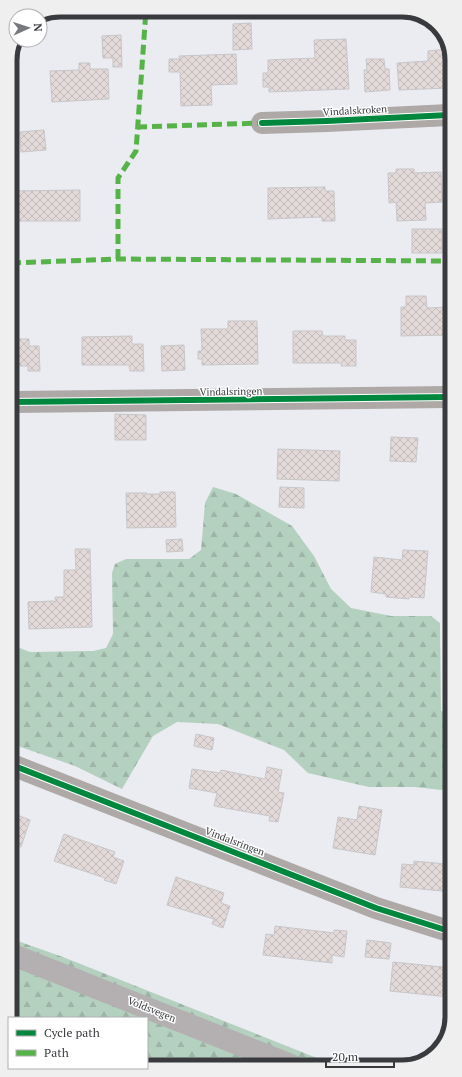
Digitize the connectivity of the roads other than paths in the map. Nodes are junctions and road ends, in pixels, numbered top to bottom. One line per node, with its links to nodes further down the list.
1 (445, 115): 2 (street, Vindalskroken)
2 (262, 122)
3 (445, 397): 4 (street, Vindalsringen)
4 (17, 402)
5 (17, 767): 6 (street, Vindalsringen)
6 (445, 930)
7 (17, 957): 8 (highway, Voldsvegen)
8 (278, 1060)

